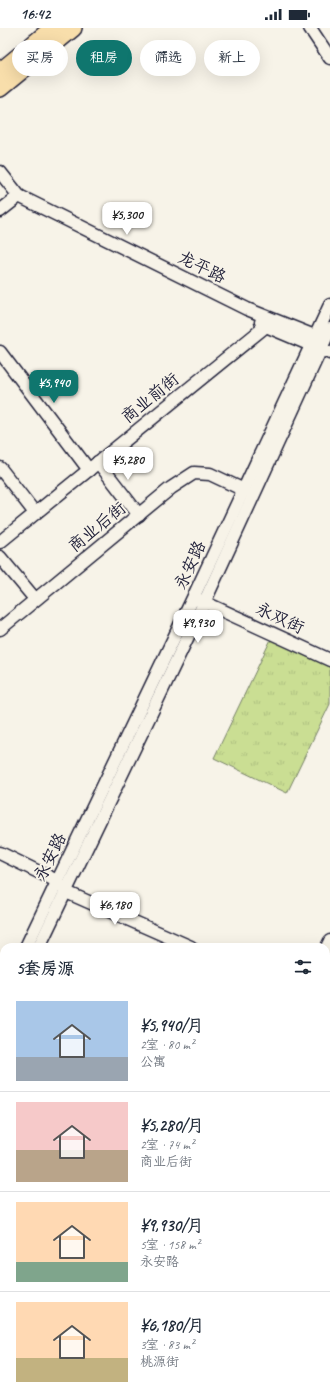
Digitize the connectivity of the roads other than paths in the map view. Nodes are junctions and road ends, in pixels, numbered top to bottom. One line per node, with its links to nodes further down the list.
1 (53, 28): 5 (highway)
2 (73, 28): 6 (highway)
3 (310, 28): 4 (street)
4 (330, 58)
5 (0, 72)
6 (0, 88)
7 (0, 172): 8 (street, 龙平路)
8 (19, 196): 9 (street); 11 (street, 龙平路)
9 (0, 211)
10 (330, 304): 14 (street, 永安路)
11 (247, 309): 12 (street, 龙平路); 14 (street, 龙平路)
12 (266, 326): 14 (street, 龙平路); 16 (street, 商业前街)
13 (330, 329): 14 (street)
14 (322, 344): 19 (street, 永安路); 25 (street)
15 (0, 352): 18 (street)
16 (98, 462): 18 (street, 商业前街); 21 (street)
17 (0, 468): 20 (street)
18 (89, 470): 20 (street, 商业前街)
19 (244, 490): 21 (street, 商业后街); 25 (street, 永安路)
20 (35, 513): 22 (street, 商业前街)
21 (139, 514): 24 (street, 商业后街)
22 (0, 542)
23 (0, 557): 24 (street)
24 (35, 599): 26 (street, 商业后街)
25 (199, 600): 27 (street, 永双街); 29 (street, 永安路); 30 (street)
26 (0, 628)
27 (330, 660)
28 (0, 853): 29 (street)
29 (57, 882): 30 (street); 31 (street, 永安路)
30 (66, 892): 32 (street); 33 (street)
31 (28, 943)
32 (41, 943)
33 (182, 943)

